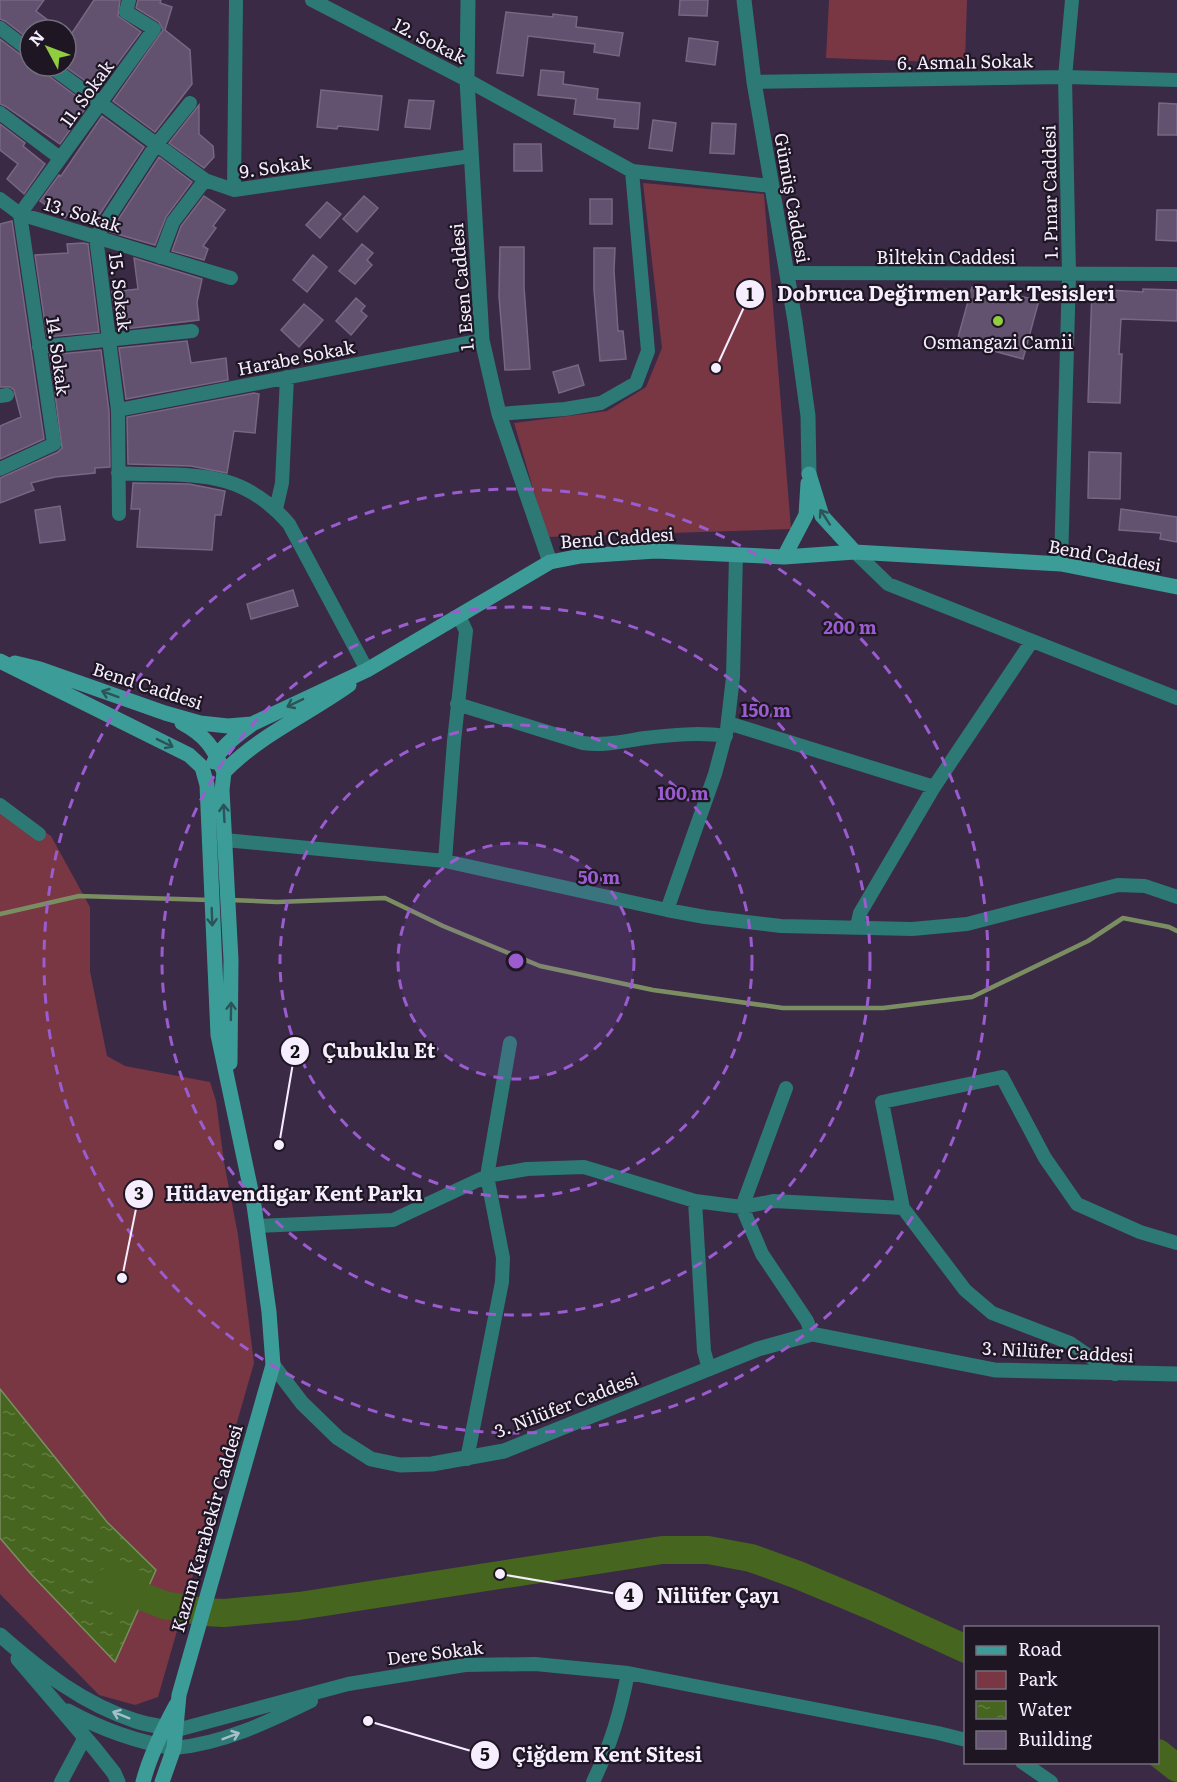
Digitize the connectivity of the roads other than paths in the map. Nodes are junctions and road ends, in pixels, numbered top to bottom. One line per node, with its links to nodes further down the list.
1 (129, 0): 15 (street, 11. Sokak)
2 (236, 0): 23 (street)
3 (312, 0): 11 (street, 12. Sokak)
4 (468, 0): 11 (street, 1. Esen Caddesi)
5 (744, 0): 13 (street, Gümüş Caddesi)
6 (1072, 0): 9 (street, 1. Pınar Caddesi)
7 (0, 28): 8 (street)
8 (18, 42)
9 (1065, 77): 12 (street, 6. Asmalı Sokak); 13 (street, 6. Asmalı Sokak); 29 (street, 1. Pınar Caddesi)
10 (66, 78): 15 (street, 9. Sokak)
11 (467, 80): 18 (street, 1. Esen Caddesi); 20 (street, 12. Sokak)
12 (1177, 80)
13 (754, 82): 22 (street, Gümüş Caddesi)
14 (190, 103): 17 (street, 15. Sokak)
15 (100, 104): 17 (street, 9. Sokak); 19 (street, 11. Sokak)
16 (0, 113): 19 (street)
17 (156, 145): 21 (street, 9. Sokak); 26 (street, 15. Sokak)
18 (471, 156): 23 (street, 9. Sokak); 34 (street, 1. Esen Caddesi)
19 (60, 158): 25 (street, 11. Sokak)
20 (632, 171): 22 (street); 38 (street)
21 (205, 180): 23 (street, 9. Sokak); 27 (street)
22 (771, 186): 28 (street, Gümüş Caddesi)
23 (234, 190)
24 (0, 199): 25 (street, 13. Sokak)
25 (20, 214): 26 (street, 13. Sokak); 35 (street, 14. Sokak)
26 (96, 237): 27 (street, 13. Sokak); 33 (street, 15. Sokak)
27 (160, 257): 31 (street, 13. Sokak)
28 (787, 273): 29 (street, Biltekin Caddesi); 41 (street, Gümüş Caddesi)
29 (1069, 274): 30 (street, Biltekin Caddesi); 48 (street, 1. Pınar Caddesi)
30 (1177, 274)
31 (231, 278)
32 (192, 331): 33 (street)
33 (109, 339): 35 (street); 37 (street, 15. Sokak)
34 (482, 340): 36 (street, Harabe Sokak); 38 (street, 1. Esen Caddesi)
35 (39, 346): 39 (street, 14. Sokak)
36 (286, 377): 37 (street, Harabe Sokak); 42 (street)
37 (118, 410): 40 (street, 15. Sokak)
38 (499, 414): 47 (street, 1. Esen Caddesi)
39 (0, 469)
40 (118, 473): 42 (street); 43 (street, 15. Sokak)
41 (809, 474): 44 (main road, one-way to 41); 46 (main road)
42 (276, 508): 53 (street)
43 (119, 514)
44 (855, 552): 46 (main road, Bend Caddesi); 48 (main road, Bend Caddesi); 51 (street)
45 (735, 555): 46 (main road, Bend Caddesi); 47 (main road, Bend Caddesi); 58 (street)
46 (784, 557)
47 (550, 562): 50 (main road, Bend Caddesi)
48 (1061, 564): 49 (main road, Bend Caddesi)
49 (1177, 587)
50 (459, 616): 53 (main road, Bend Caddesi); 55 (street)
51 (1032, 641): 54 (street); 62 (street)
52 (0, 660): 56 (main road, Bend Caddesi, one-way to 52); 59 (main road, one-way to 59)
53 (367, 670): 57 (main road, Bend Caddesi, one-way to 57); 60 (main road)
54 (1177, 698)
55 (457, 704): 58 (street); 66 (street)
56 (165, 713): 57 (main road, Bend Caddesi); 60 (main road)
57 (252, 724): 60 (main road)
58 (727, 729): 62 (street); 68 (street)
59 (189, 755): 60 (main road); 61 (main road)
60 (218, 762): 61 (main road); 65 (main road, one-way to 60)
61 (207, 785): 72 (main road, one-way to 72)
62 (934, 787): 69 (street)
63 (0, 805): 64 (street)
64 (39, 834)
65 (225, 840): 66 (street); 72 (main road, one-way to 65)
66 (445, 861): 68 (street)
67 (1177, 897): 69 (street)
68 (667, 910): 69 (street)
69 (857, 927)
70 (510, 1043): 73 (street)
71 (786, 1088): 75 (street)
72 (230, 1090): 77 (main road)
73 (487, 1176): 74 (street); 77 (street); 84 (street)
74 (695, 1201): 75 (street); 81 (street)
75 (742, 1207): 76 (street); 79 (street)
76 (903, 1208): 78 (street); 82 (street)
77 (257, 1226): 80 (main road)
78 (1177, 1243)
79 (812, 1334): 81 (street, 3. Nilüfer Caddesi); 82 (street, 3. Nilüfer Caddesi)
80 (273, 1365): 84 (street, 3. Nilüfer Caddesi); 89 (main road, Kazım Karabekir Caddesi)
81 (709, 1369): 84 (street, 3. Nilüfer Caddesi)
82 (1115, 1374): 83 (street, 3. Nilüfer Caddesi)
83 (1177, 1374)
84 (467, 1459)
85 (0, 1637): 88 (street, Dere Sokak); 89 (street, Dere Sokak, one-way to 85)
86 (628, 1673): 87 (street, Dere Sokak); 91 (street, Dere Sokak); 99 (street)
87 (348, 1684): 89 (street, Dere Sokak); 93 (street, one-way to 87)
88 (58, 1705): 90 (street, Dere Sokak); 92 (street, Dere Sokak)
89 (170, 1728): 92 (main road, Kazım Karabekir Caddesi); 93 (main road, Kazım Karabekir Caddesi)
90 (85, 1737): 95 (street); 96 (street, Dere Sokak)
91 (964, 1740)
92 (156, 1745): 93 (street, Dere Sokak); 97 (main road, Kazım Karabekir Caddesi)
93 (174, 1748): 98 (main road, Kazım Karabekir Caddesi)
94 (1025, 1764): 100 (street)
95 (61, 1782)
96 (118, 1782)
97 (143, 1782)
98 (162, 1782)
99 (592, 1782)
100 (1051, 1782)

